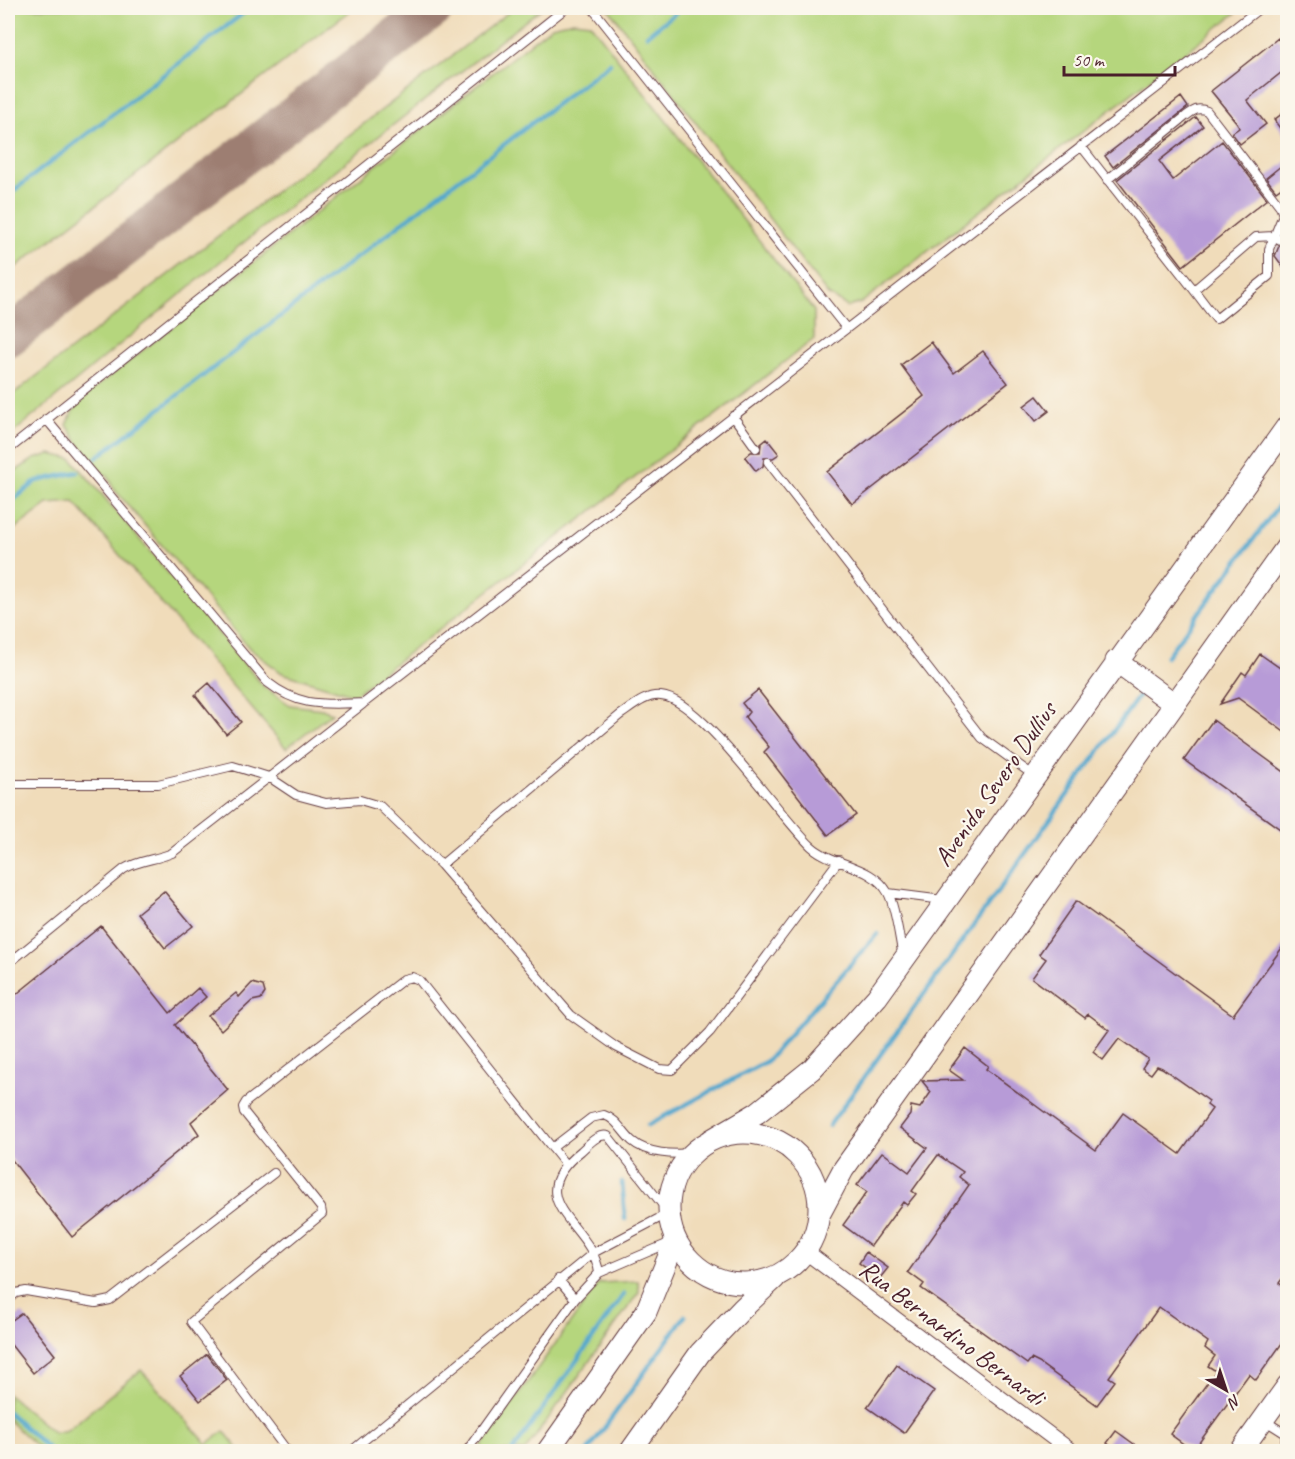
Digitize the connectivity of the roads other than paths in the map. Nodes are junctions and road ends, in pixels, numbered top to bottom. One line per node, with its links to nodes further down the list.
1 (566, 8): 13 (lane)
2 (592, 8): 11 (lane)
3 (1260, 8): 6 (lane)
4 (1281, 8): 5 (lane)
5 (1287, 15)
6 (1081, 146): 7 (lane); 11 (lane)
7 (1107, 180): 8 (lane); 10 (lane)
8 (1273, 236): 9 (lane); 10 (lane); 10 (lane)
9 (1284, 242)
10 (1194, 290)
11 (846, 328): 12 (lane)
12 (733, 416): 15 (lane); 20 (lane)
13 (46, 419): 16 (lane); 20 (lane)
14 (1287, 425): 19 (main road, Avenida Severo Dullius)
15 (756, 448)
16 (8, 450)
17 (768, 462): 22 (lane)
18 (1287, 545): 21 (main road)
19 (1116, 661): 21 (main road); 22 (main road, Avenida Severo Dullius)
20 (364, 703): 23 (lane)
21 (1173, 703): 37 (main road)
22 (1034, 776): 28 (main road, Avenida Severo Dullius)
23 (269, 777): 24 (lane); 26 (lane); 30 (lane)
24 (8, 784)
25 (839, 860): 26 (lane); 26 (lane); 27 (lane)
26 (441, 865)
27 (888, 893): 28 (lane); 29 (lane)
28 (946, 901): 29 (main road, Avenida Severo Dullius)
29 (904, 960): 31 (main road, Avenida Severo Dullius)
30 (8, 964)
31 (711, 1140): 33 (main road); 37 (main road)
32 (552, 1148): 33 (lane); 34 (lane); 49 (lane)
33 (692, 1153): 36 (main road)
34 (565, 1164): 36 (lane); 40 (lane)
35 (274, 1173): 45 (lane)
36 (669, 1214): 38 (main road); 40 (lane)
37 (819, 1215): 39 (main road)
38 (675, 1241): 41 (lane); 42 (main road); 52 (main road)
39 (805, 1251): 42 (main road); 54 (street, Rua Bernardino Bernardi)
40 (593, 1252): 41 (lane); 43 (lane)
41 (599, 1273): 44 (lane)
42 (780, 1274): 53 (main road)
43 (558, 1279): 44 (lane); 50 (lane)
44 (574, 1299): 51 (lane)
45 (8, 1300)
46 (1287, 1385): 47 (main road)
47 (1263, 1419): 48 (lane); 55 (main road)
48 (1287, 1433): 56 (lane)
49 (288, 1452)
50 (350, 1452)
51 (466, 1452)
52 (547, 1452)
53 (630, 1452)
54 (1072, 1452)
55 (1240, 1452)
56 (1284, 1452)

